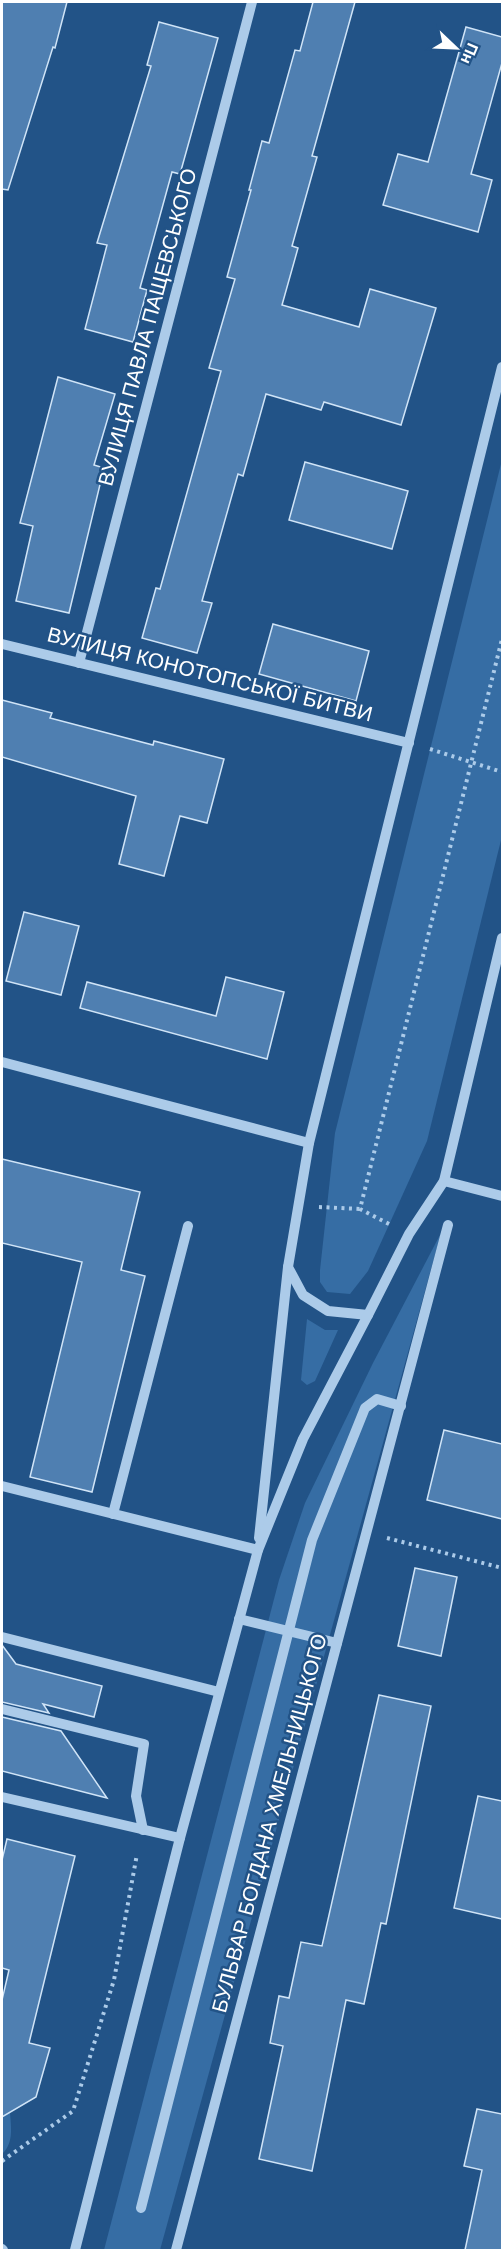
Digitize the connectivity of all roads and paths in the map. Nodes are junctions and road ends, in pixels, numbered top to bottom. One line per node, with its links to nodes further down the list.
1 (252, 2): 6 (street, ВУЛИЦЯ ПАВЛА ПАЩЕВСЬКОГО)
2 (502, 367): 3 (street)
3 (499, 395): 7 (street)
4 (502, 639): 8 (path)
5 (2, 644): 6 (street, ВУЛИЦЯ КОНОТОПСЬКОЇ БИТВИ)
6 (78, 663): 7 (street, ВУЛИЦЯ КОНОТОПСЬКОЇ БИТВИ)
7 (409, 742): 8 (path); 12 (street)
8 (472, 762): 9 (path); 16 (path)
9 (502, 772)
10 (502, 938): 13 (street)
11 (2, 1062): 12 (street)
12 (309, 1143): 15 (street)
13 (444, 1181): 14 (street); 19 (street)
14 (502, 1196)
15 (298, 1205): 16 (path); 20 (street)
16 (360, 1209): 19 (path)
17 (448, 1225): 22 (street, БУЛЬВАР БОГДАНА ХМЕЛЬНИЦЬКОГО)
18 (188, 1226): 24 (street)
19 (409, 1234): 21 (street)
20 (288, 1267): 21 (street); 26 (street)
21 (368, 1315): 26 (street)
22 (401, 1406): 25 (street, БУЛЬВАР БОГДАНА ХМЕЛЬНИЦЬКОГО); 29 (street)
23 (2, 1486): 24 (street)
24 (113, 1514): 26 (street)
25 (366, 1533): 27 (path); 31 (street, БУЛЬВАР БОГДАНА ХМЕЛЬНИЦЬКОГО)
26 (258, 1550): 28 (street)
27 (502, 1568)
28 (239, 1619): 29 (street); 32 (street)
29 (289, 1631): 31 (street); 39 (street)
30 (2, 1637): 32 (street)
31 (337, 1643): 41 (street, БУЛЬВАР БОГДАНА ХМЕЛЬНИЦЬКОГО)
32 (219, 1692): 36 (street)
33 (2, 1709): 35 (street)
34 (2, 1797): 35 (street)
35 (143, 1830): 36 (street)
36 (180, 1838): 40 (street)
37 (137, 1854): 38 (path)
38 (2, 2160)
39 (141, 2208)
40 (75, 2250)
41 (176, 2250)

